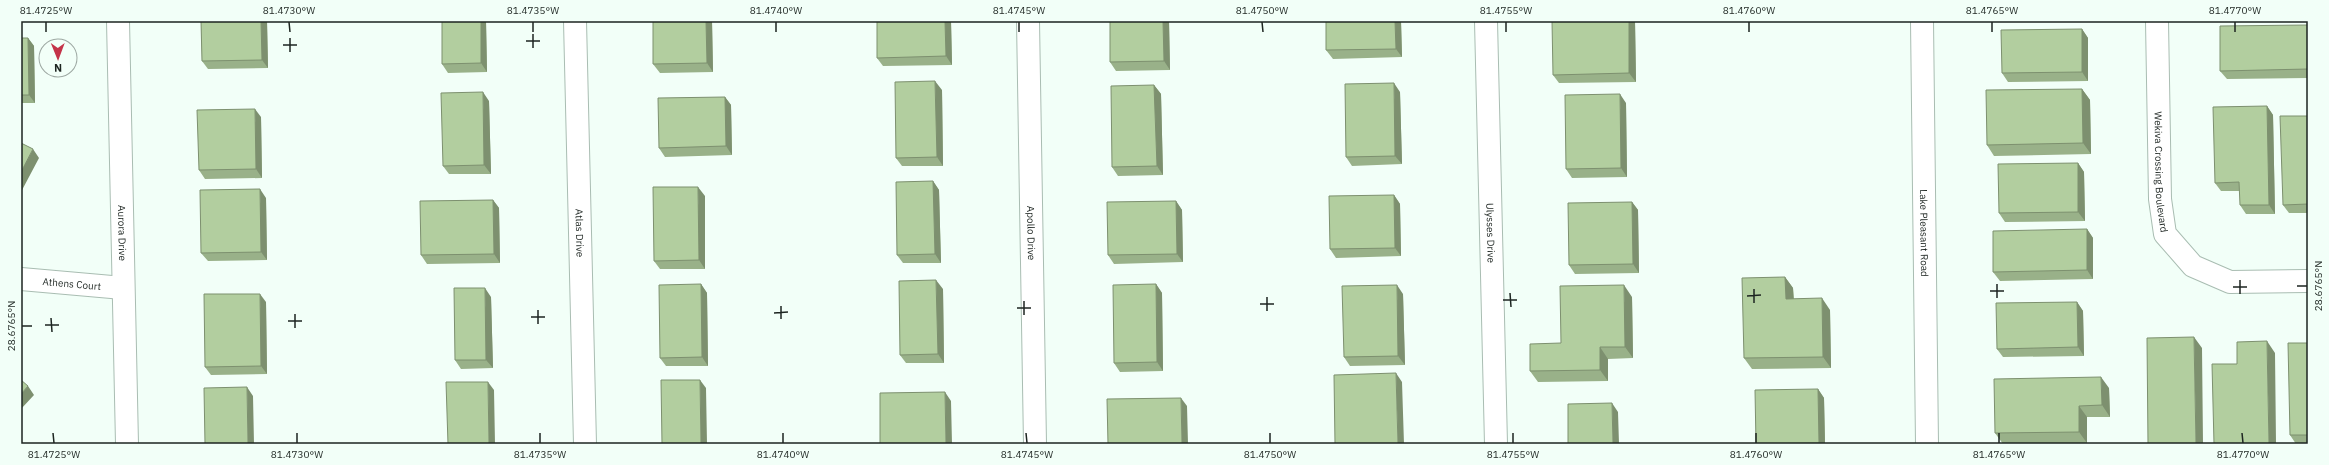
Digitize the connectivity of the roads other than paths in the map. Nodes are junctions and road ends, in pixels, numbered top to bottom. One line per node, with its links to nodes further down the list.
1 (118, 21): 9 (street, Aurora Drive)
2 (575, 21): 11 (street, Atlas Drive)
3 (1028, 21): 12 (street, Apollo Drive)
4 (1486, 21): 13 (street, Ulysses Drive)
5 (1922, 21): 14 (street, Lake Pleasant Road)
6 (2157, 21): 8 (street, Wekiva Crossing Boulevard)
7 (21, 279): 9 (street, Athens Court)
8 (2308, 281)
9 (123, 288): 10 (street, Aurora Drive)
10 (127, 444)
11 (584, 444)
12 (1035, 444)
13 (1496, 444)
14 (1927, 444)

